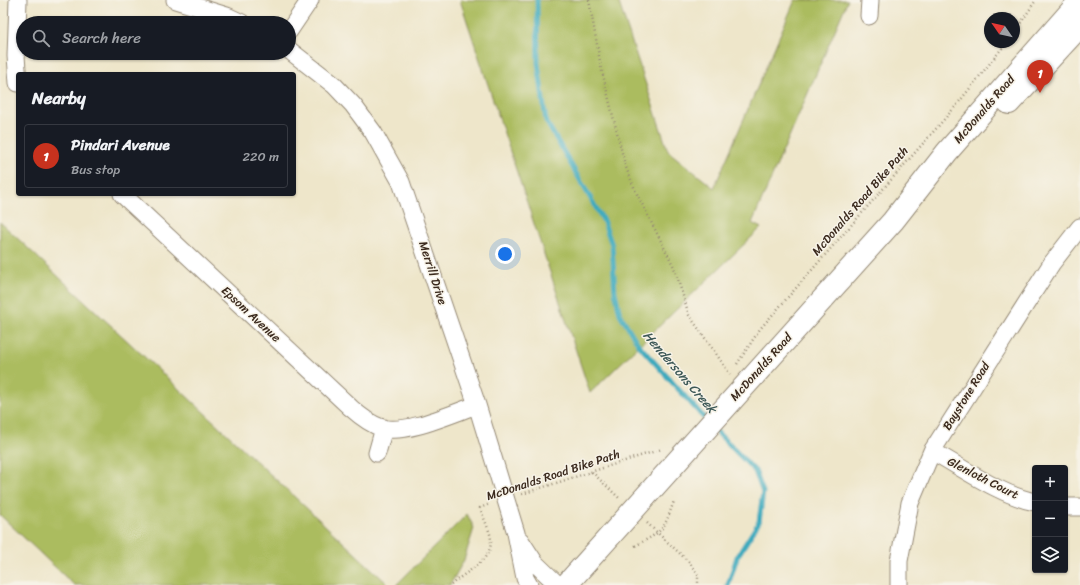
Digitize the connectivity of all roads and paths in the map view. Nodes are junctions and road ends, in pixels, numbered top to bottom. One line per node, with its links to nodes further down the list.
1 (18, 0): 7 (street)
2 (175, 0): 8 (street)
3 (310, 0): 9 (street)
4 (589, 0): 12 (path, McDonalds Road Bike Path)
5 (1036, 0): 10 (path)
6 (1080, 1): 17 (main road, McDonalds Road)
7 (18, 16)
8 (227, 16)
9 (296, 21)
10 (1020, 24)
11 (1080, 26): 17 (main road, McDonalds Road)
12 (1002, 48)
13 (296, 55): 19 (street, Merrill Drive)
14 (18, 60): 15 (street)
15 (18, 72)
16 (124, 196): 20 (street, Epsom Avenue)
17 (893, 220): 36 (main road, McDonalds Road)
18 (1080, 227): 21 (street, Baystone Road)
19 (477, 405): 20 (street, Epsom Avenue); 24 (street, Merrill Drive)
20 (384, 428): 23 (street)
21 (932, 451): 26 (street, Glenloth Court); 38 (street, Baystone Road)
22 (655, 452): 24 (path, McDonalds Road Bike Path)
23 (377, 453)
24 (505, 500): 30 (street, Merrill Drive); 33 (path, McDonalds Road Bike Path)
25 (674, 501): 31 (path)
26 (1032, 501)
27 (1068, 507): 28 (street)
28 (1080, 507)
29 (646, 522): 31 (path)
30 (516, 533): 34 (street, Merrill Drive); 35 (street, Merrill Drive)
31 (658, 534): 32 (path); 37 (path)
32 (635, 546)
33 (451, 585)
34 (529, 585)
35 (558, 585)
36 (566, 585)
37 (698, 585)
38 (899, 585)

